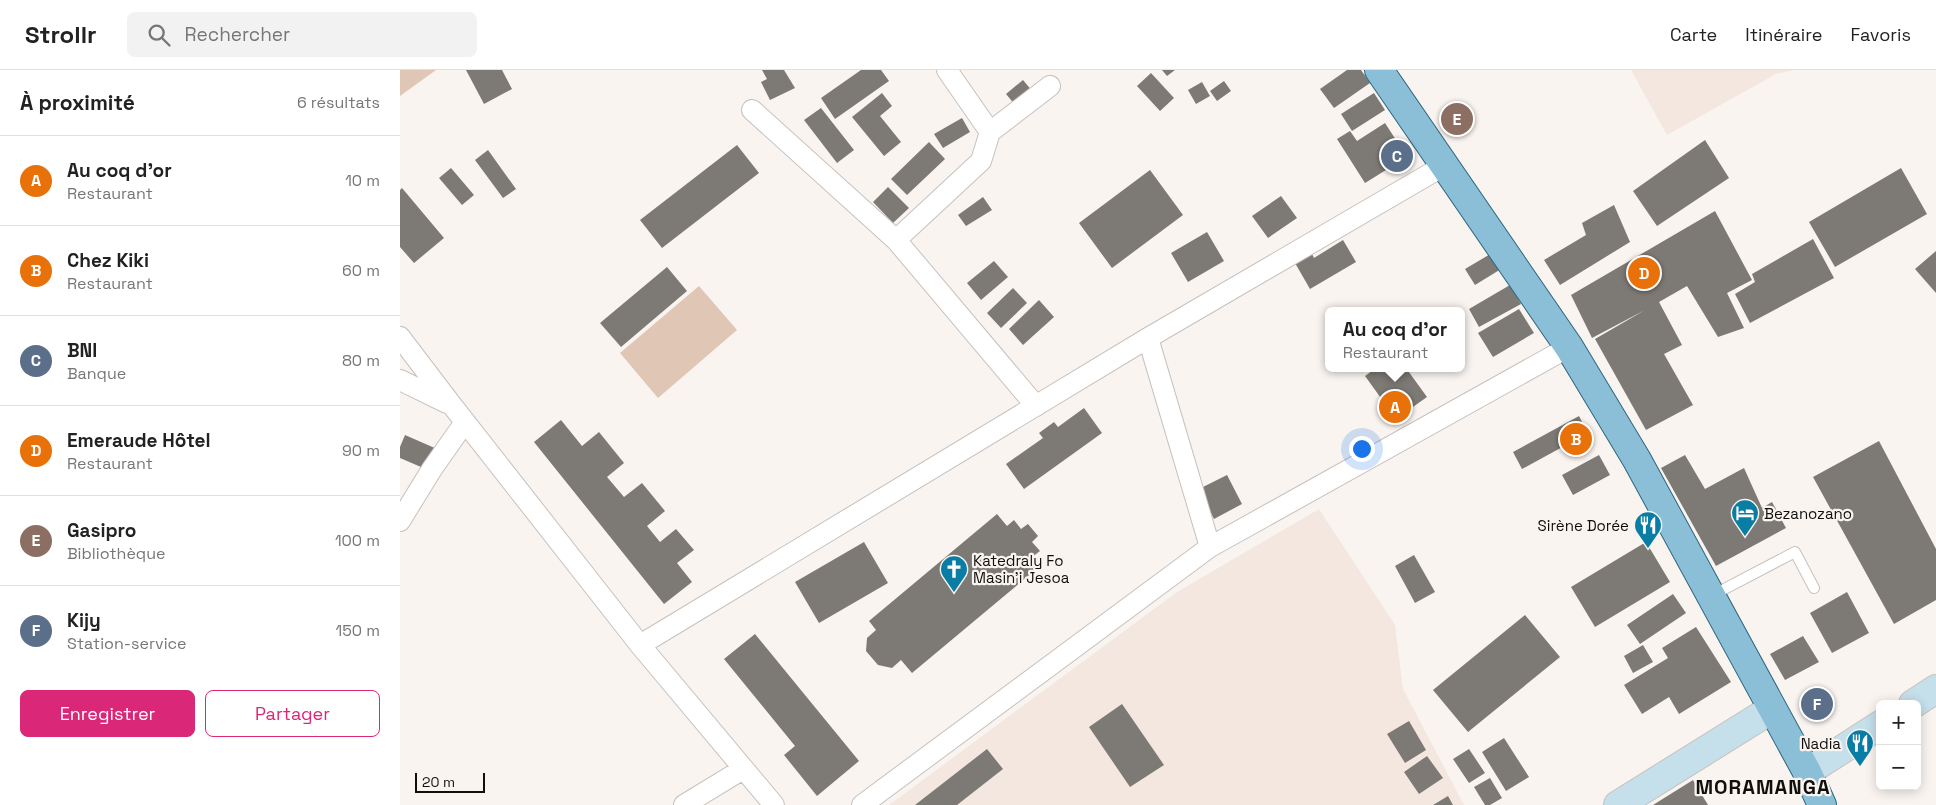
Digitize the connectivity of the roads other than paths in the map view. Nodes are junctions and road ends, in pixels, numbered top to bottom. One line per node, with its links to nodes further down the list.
1 (947, 70): 5 (street)
2 (1379, 70): 6 (main road)
3 (1050, 86): 5 (street)
4 (752, 110): 7 (street)
5 (990, 132): 7 (street)
6 (1445, 165): 9 (street); 10 (main road)
7 (896, 240): 13 (street)
8 (400, 337): 12 (street)
9 (1148, 338): 13 (street); 16 (street)
10 (1569, 347): 16 (street); 18 (main road)
11 (400, 380): 12 (street)
12 (451, 404): 14 (street)
13 (1036, 406): 19 (street)
14 (465, 422): 15 (street); 19 (street)
15 (400, 521)
16 (1210, 547): 28 (street)
17 (1814, 588): 18 (lane)
18 (1710, 596): 22 (main road)
19 (640, 646): 24 (street)
20 (1936, 689): 21 (street)
21 (1919, 700)
22 (1772, 709): 25 (main road); 29 (street)
23 (1876, 728): 25 (street)
24 (743, 769): 26 (street); 27 (street)
25 (1807, 772): 30 (main road)
26 (684, 805)
27 (774, 805)
28 (862, 805)
29 (1618, 805)
30 (1822, 805)

